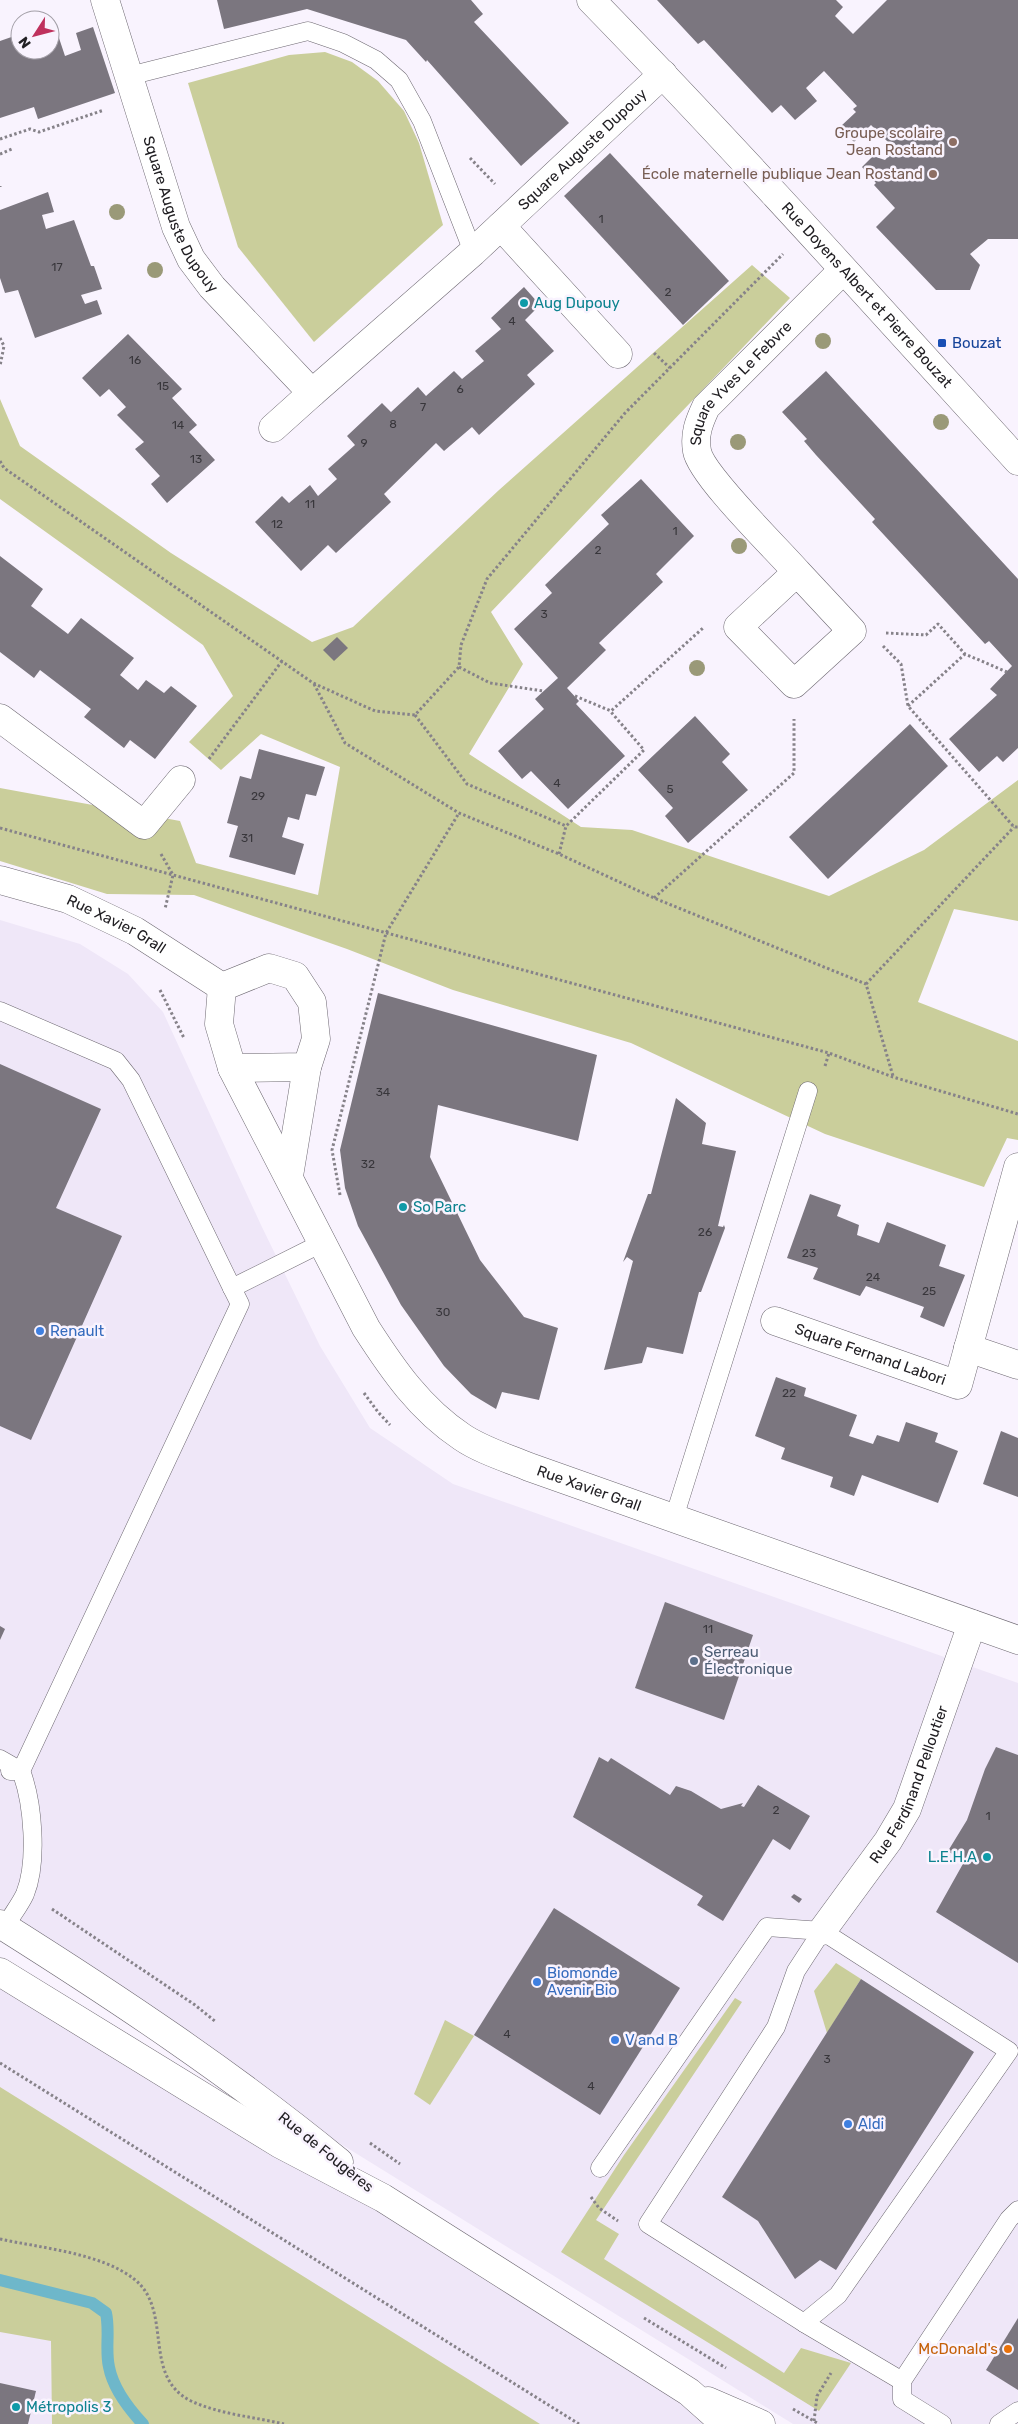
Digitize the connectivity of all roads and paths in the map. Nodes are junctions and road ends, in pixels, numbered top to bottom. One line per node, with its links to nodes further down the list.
1 (105, 0): 4 (street, Square Auguste Dupouy)
2 (591, 0): 3 (street, Rue Doyens Albert et Pierre Bouzat)
3 (663, 74): 9 (street, Square Auguste Dupouy); 10 (street, Rue Doyens Albert et Pierre Bouzat)
4 (133, 88): 5 (path); 11 (lane); 16 (street, Square Auguste Dupouy)
5 (0, 140)
6 (12, 149): 8 (path)
7 (465, 153): 9 (path)
8 (0, 154)
9 (510, 217): 11 (street, Square Auguste Dupouy); 14 (street)
10 (807, 230): 12 (street, Rue Doyens Albert et Pierre Bouzat); 25 (path)
11 (473, 252): 16 (street, Square Auguste Dupouy)
12 (843, 270): 19 (street, Rue Doyens Albert et Pierre Bouzat); 20 (street, Square Yves Le Febvre)
13 (0, 338): 15 (path)
14 (618, 354)
15 (0, 366)
16 (312, 393): 17 (street, Square Auguste Dupouy)
17 (273, 428)
18 (0, 461): 24 (path)
19 (1018, 461)
20 (797, 572): 21 (street); 22 (street, Square Yves Le Febvre)
21 (738, 626): 28 (street); 32 (path)
22 (861, 632): 23 (path); 28 (street); 31 (path)
23 (965, 654): 26 (path); 31 (path)
24 (282, 661): 27 (path); 35 (path)
25 (459, 667): 29 (path); 33 (path)
26 (1007, 672)
27 (313, 683): 33 (path); 36 (path)
28 (794, 684): 44 (path)
29 (544, 691)
30 (574, 696): 32 (path)
31 (908, 706): 39 (path)
32 (611, 711): 38 (path)
33 (415, 715): 38 (path)
34 (0, 718): 37 (street)
35 (181, 780): 37 (street)
36 (459, 813): 41 (path); 45 (path)
37 (144, 826): 42 (path)
38 (566, 826): 41 (path)
39 (1016, 827): 47 (path)
40 (0, 828): 42 (path)
41 (559, 854): 44 (path)
42 (173, 875): 45 (path); 46 (path)
43 (0, 880): 46 (street, Rue Xavier Grall)
44 (654, 898): 47 (path)
45 (386, 933): 53 (path); 58 (path)
46 (158, 944): 48 (street, Rue Xavier Grall); 50 (path)
47 (866, 984): 53 (path)
48 (222, 987): 51 (street); 52 (street, Rue Xavier Grall)
49 (0, 1011): 60 (lane)
50 (188, 1046)
51 (307, 1067): 52 (street); 57 (street)
52 (232, 1068): 57 (street, Rue Xavier Grall)
53 (893, 1077): 55 (path)
54 (808, 1091): 66 (lane)
55 (1018, 1114)
56 (1018, 1167): 62 (street, Square Fernand Labori)
57 (289, 1176): 59 (street, Rue Xavier Grall)
58 (343, 1203)
59 (324, 1242): 60 (lane); 66 (street, Rue Xavier Grall)
60 (232, 1288): 71 (lane)
61 (775, 1321): 62 (street, Square Fernand Labori)
62 (968, 1348): 63 (street)
63 (1018, 1365)
64 (362, 1389): 65 (path)
65 (391, 1426)
66 (674, 1518): 67 (street, Rue Xavier Grall)
67 (972, 1624): 68 (street, Rue Xavier Grall); 74 (street, Rue Ferdinand Pelloutier)
68 (1018, 1640)
69 (0, 1760): 71 (lane)
70 (0, 1771): 71 (lane)
71 (21, 1771): 72 (lane)
72 (25, 1893): 73 (lane); 76 (path)
73 (2, 1927): 81 (street, Rue de Fougères)
74 (822, 1931): 80 (lane); 87 (lane); 87 (lane)
75 (0, 1972): 81 (street, Rue de Fougères)
76 (218, 2023)
77 (0, 2063): 96 (path)
78 (367, 2140): 79 (path)
79 (403, 2167)
80 (600, 2168)
81 (383, 2198): 91 (street)
82 (599, 2208): 83 (path)
83 (607, 2213)
84 (1015, 2218): 90 (lane)
85 (0, 2239): 95 (path)
86 (640, 2316): 89 (path)
87 (804, 2323): 88 (lane)
88 (840, 2344): 90 (lane); 94 (path)
89 (731, 2371)
90 (902, 2380): 100 (lane)
91 (689, 2392): 97 (street); 98 (street)
92 (789, 2406): 94 (path)
93 (1018, 2410): 101 (lane)
94 (814, 2421): 99 (path)
95 (284, 2424)
96 (579, 2424)
97 (726, 2424)
98 (761, 2424)
99 (818, 2424)
100 (942, 2424)
101 (999, 2424)

